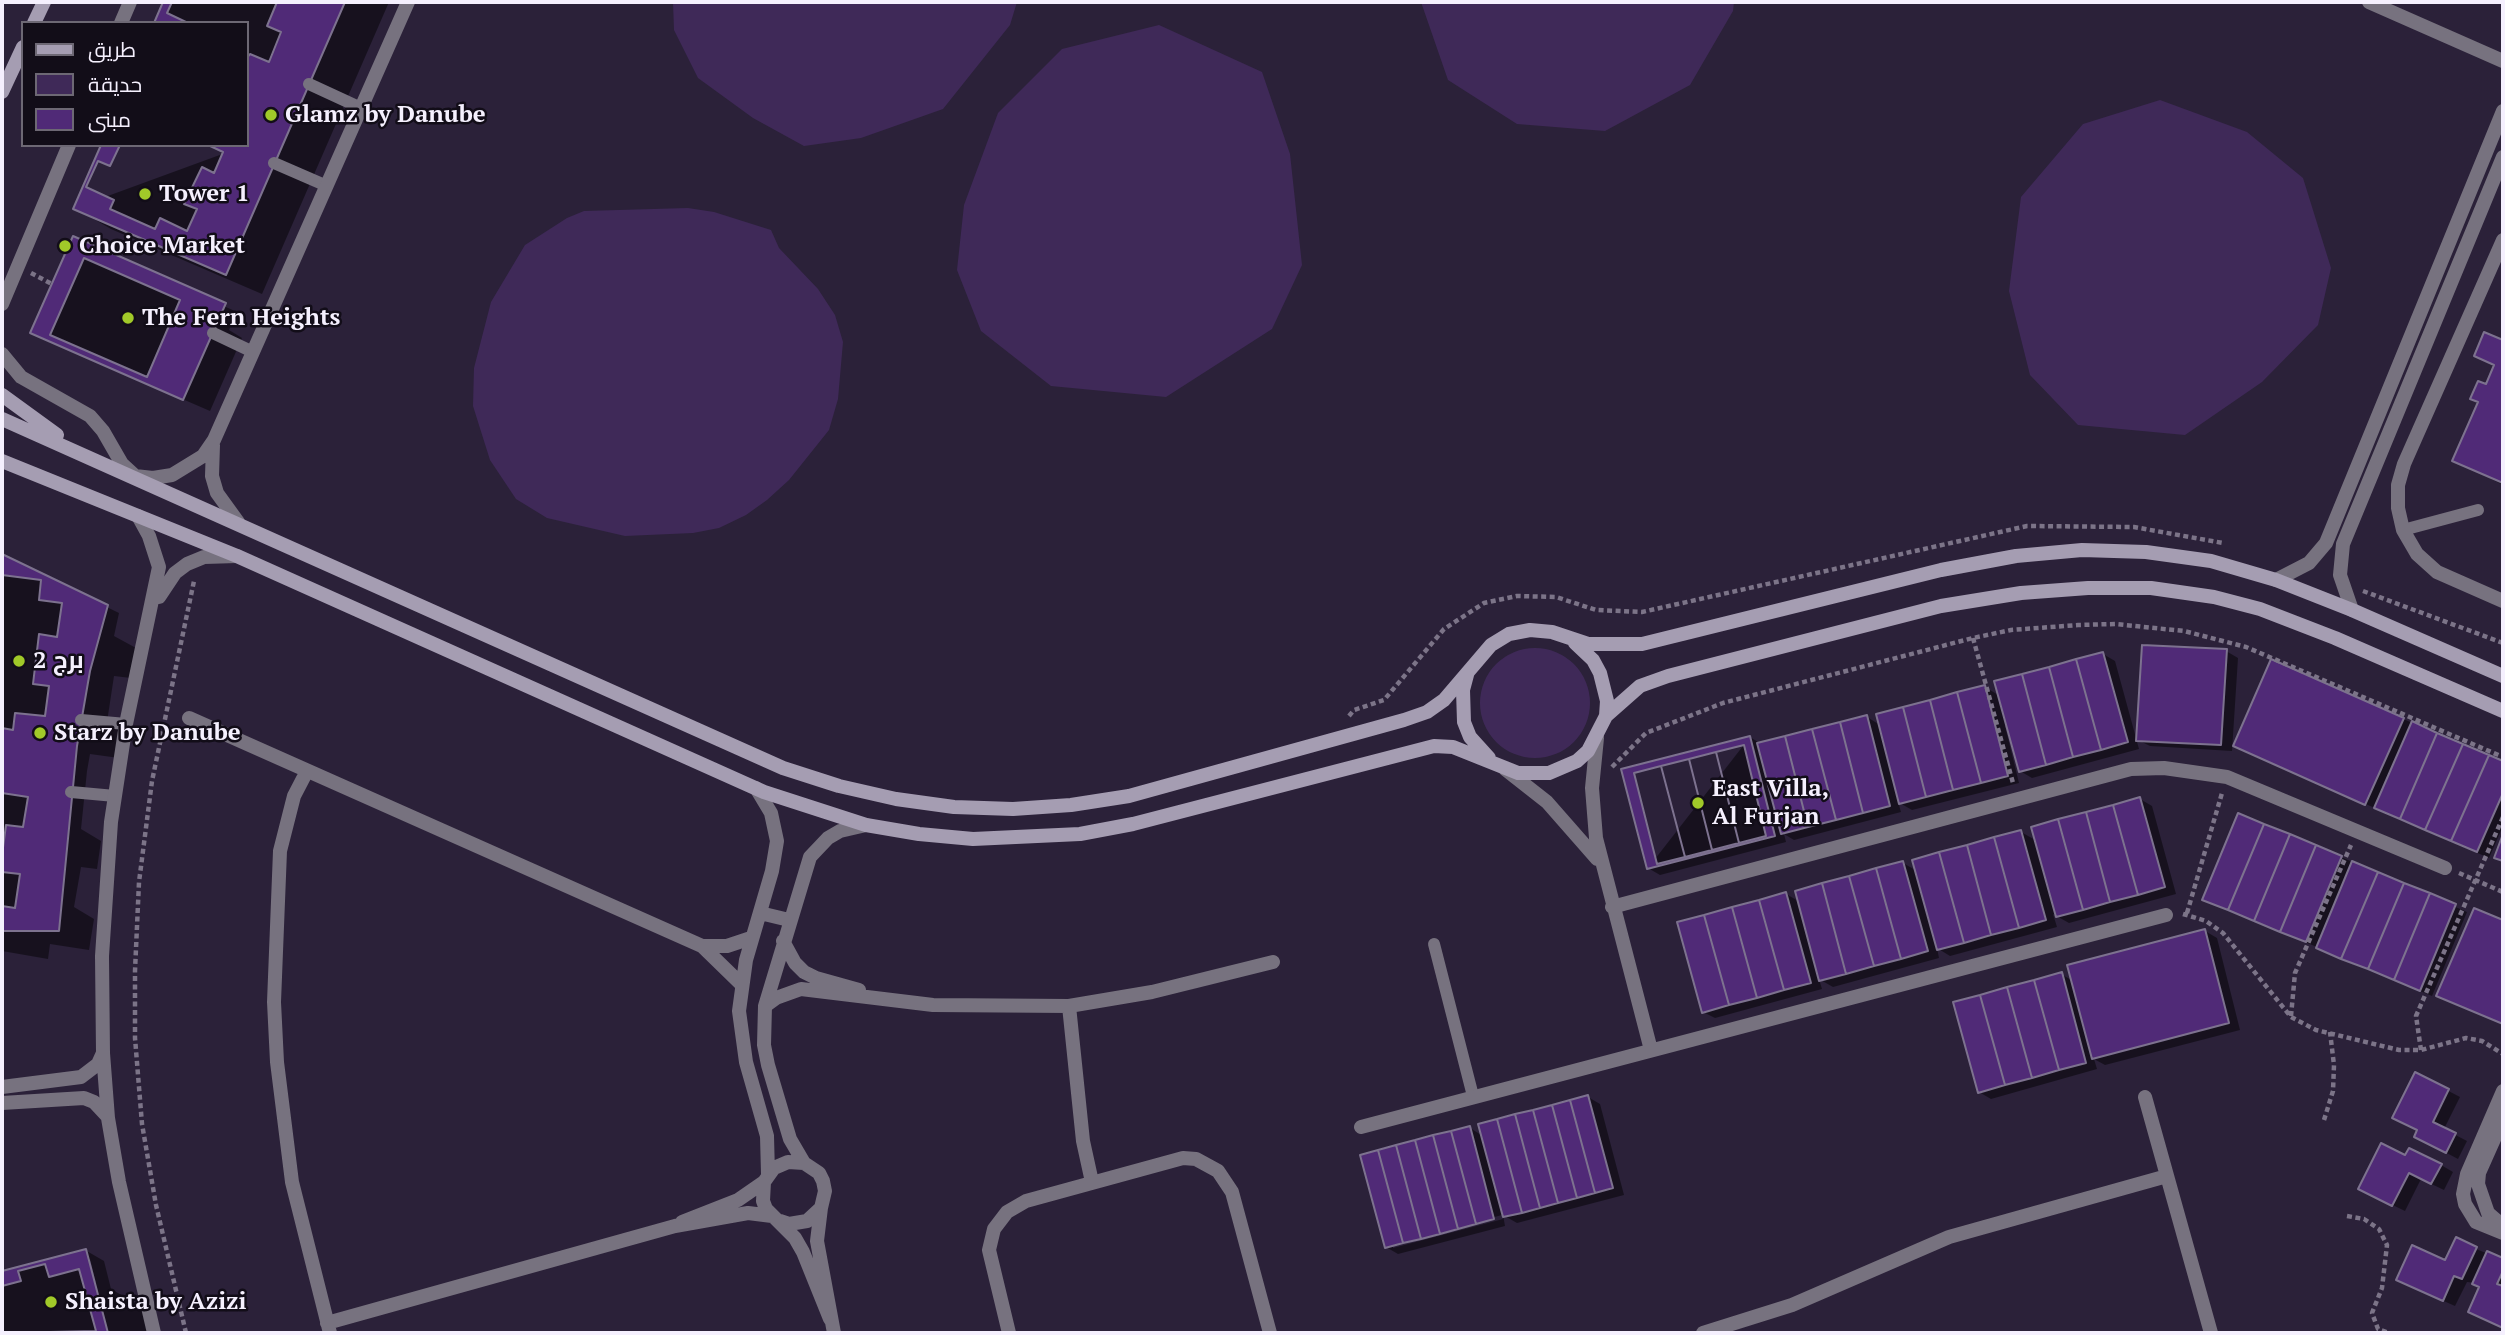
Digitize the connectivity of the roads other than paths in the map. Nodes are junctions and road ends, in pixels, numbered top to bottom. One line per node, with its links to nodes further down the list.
1 (44, 2): 5 (street)
2 (130, 2): 6 (street)
3 (408, 2): 11 (street)
4 (2369, 2): 8 (street)
5 (35, 21)
6 (122, 21)
7 (21, 51): 10 (street)
8 (2503, 61)
9 (309, 84): 11 (lane)
10 (2, 92)
11 (361, 108): 16 (street)
12 (2503, 111): 33 (street)
13 (68, 147): 18 (street)
14 (2503, 157): 35 (street)
15 (274, 163): 16 (lane)
16 (327, 186): 20 (street)
17 (2503, 240): 31 (street)
18 (2, 304)
19 (213, 333): 20 (lane)
20 (253, 352): 24 (street)
21 (2, 354): 27 (street)
22 (2, 395): 25 (street)
23 (2, 419): 25 (street)
24 (214, 440): 27 (street); 30 (street)
25 (84, 454): 27 (street)
26 (2, 461): 29 (street)
27 (135, 476): 30 (street)
28 (2478, 510): 31 (lane)
29 (138, 516): 32 (street); 36 (street)
30 (238, 522): 38 (street)
31 (2403, 530): 34 (street)
32 (237, 556): 36 (street); 48 (street)
33 (2276, 580): 35 (street); 37 (street)
34 (2503, 601)
35 (2352, 610): 39 (street)
36 (152, 611): 44 (street)
37 (1571, 640): 38 (street); 41 (street)
38 (1476, 660): 46 (street)
39 (2503, 676)
40 (2503, 711): 41 (street)
41 (1606, 716): 45 (street)
42 (188, 718): 47 (street)
43 (81, 720): 44 (lane)
44 (126, 724): 50 (street)
45 (1597, 738): 46 (street); 52 (street)
46 (1498, 765): 51 (street); 52 (street)
47 (307, 771): 61 (street); 87 (street)
48 (756, 788): 51 (street); 55 (street)
49 (71, 792): 50 (lane)
50 (115, 796): 68 (street)
51 (866, 825): 57 (street)
52 (1600, 863): 54 (street)
53 (2445, 868): 54 (street)
54 (1612, 907): 67 (street)
55 (760, 913): 57 (street); 58 (street)
56 (2165, 915): 67 (street)
57 (789, 920): 59 (street)
58 (751, 938): 61 (street); 63 (street)
59 (783, 941): 64 (street); 65 (street)
60 (1434, 944): 71 (lane)
61 (702, 946): 63 (street)
62 (1273, 962): 66 (street)
63 (741, 984): 79 (street)
64 (873, 996): 65 (street); 66 (street)
65 (765, 1006): 77 (street)
66 (1069, 1006): 80 (street)
67 (1651, 1050): 71 (street)
68 (103, 1053): 69 (street); 74 (street)
69 (2, 1087)
70 (2503, 1091): 85 (street)
71 (1473, 1096): 76 (street)
72 (2145, 1097): 78 (street)
73 (2, 1102): 74 (street)
74 (108, 1118): 89 (street)
75 (2503, 1119): 84 (street)
76 (1361, 1127)
77 (804, 1163): 79 (street); 81 (street)
78 (2167, 1177): 88 (street); 94 (street)
79 (766, 1178): 82 (street); 83 (street)
80 (1092, 1182): 91 (street); 92 (street)
81 (821, 1208): 82 (street); 86 (street)
82 (776, 1219): 83 (street); 86 (street)
83 (675, 1226): 87 (street)
84 (2503, 1226)
85 (2503, 1233)
86 (830, 1318): 90 (street)
87 (328, 1328)
88 (1735, 1329): 93 (street)
89 (154, 1333)
90 (834, 1333)
91 (1010, 1333)
92 (1270, 1333)
93 (1703, 1333)
94 (2211, 1333)

